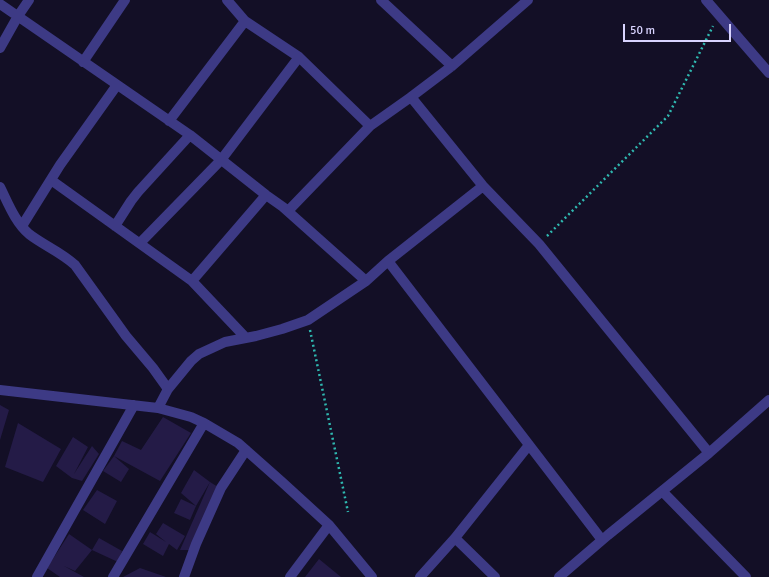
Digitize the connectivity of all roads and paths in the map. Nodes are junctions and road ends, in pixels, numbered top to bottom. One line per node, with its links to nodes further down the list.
1 (28, 0): 9 (street)
2 (125, 0): 13 (street)
3 (227, 0): 10 (street)
4 (381, 0): 14 (street)
5 (528, 0): 14 (street)
6 (706, 0): 8 (street)
7 (0, 4): 9 (street)
8 (719, 15): 15 (street); 30 (path)
9 (18, 16): 11 (street); 13 (street)
10 (245, 21): 12 (street); 18 (street)
11 (0, 48)
12 (299, 57): 19 (street); 21 (street)
13 (83, 62): 16 (street)
14 (452, 66): 17 (street)
15 (769, 73)
16 (117, 85): 18 (street); 22 (street)
17 (411, 97): 19 (street); 23 (street)
18 (169, 121): 20 (street)
19 (370, 126): 26 (street)
20 (190, 135): 21 (street); 28 (street)
21 (221, 160): 25 (street); 29 (street)
22 (51, 180): 27 (street); 28 (street)
23 (483, 186): 30 (street); 31 (street)
24 (0, 187): 27 (street)
25 (266, 195): 26 (street); 32 (street)
26 (288, 211): 33 (street)
27 (22, 226): 36 (street)
28 (115, 226): 29 (street)
29 (140, 243): 32 (street)
30 (540, 244): 44 (street)
31 (388, 261): 33 (street); 42 (street)
32 (192, 281): 35 (street)
33 (366, 281): 34 (street)
34 (308, 320): 35 (street); 46 (path)
35 (246, 338): 36 (street)
36 (168, 389): 40 (street)
37 (0, 390): 38 (street)
38 (134, 405): 40 (street); 50 (street)
39 (767, 406): 44 (street)
40 (158, 408): 41 (street)
41 (204, 423): 43 (street); 51 (street)
42 (529, 446): 48 (street); 49 (street)
43 (246, 450): 47 (street); 52 (street)
44 (709, 453): 45 (street)
45 (662, 492): 49 (street); 58 (street)
46 (348, 512)
47 (329, 525): 53 (street); 54 (street)
48 (455, 538): 55 (street); 56 (street)
49 (602, 540): 57 (street)
50 (37, 577)
51 (113, 577)
52 (184, 577)
53 (290, 577)
54 (372, 577)
55 (420, 577)
56 (495, 577)
57 (559, 577)
58 (746, 577)

